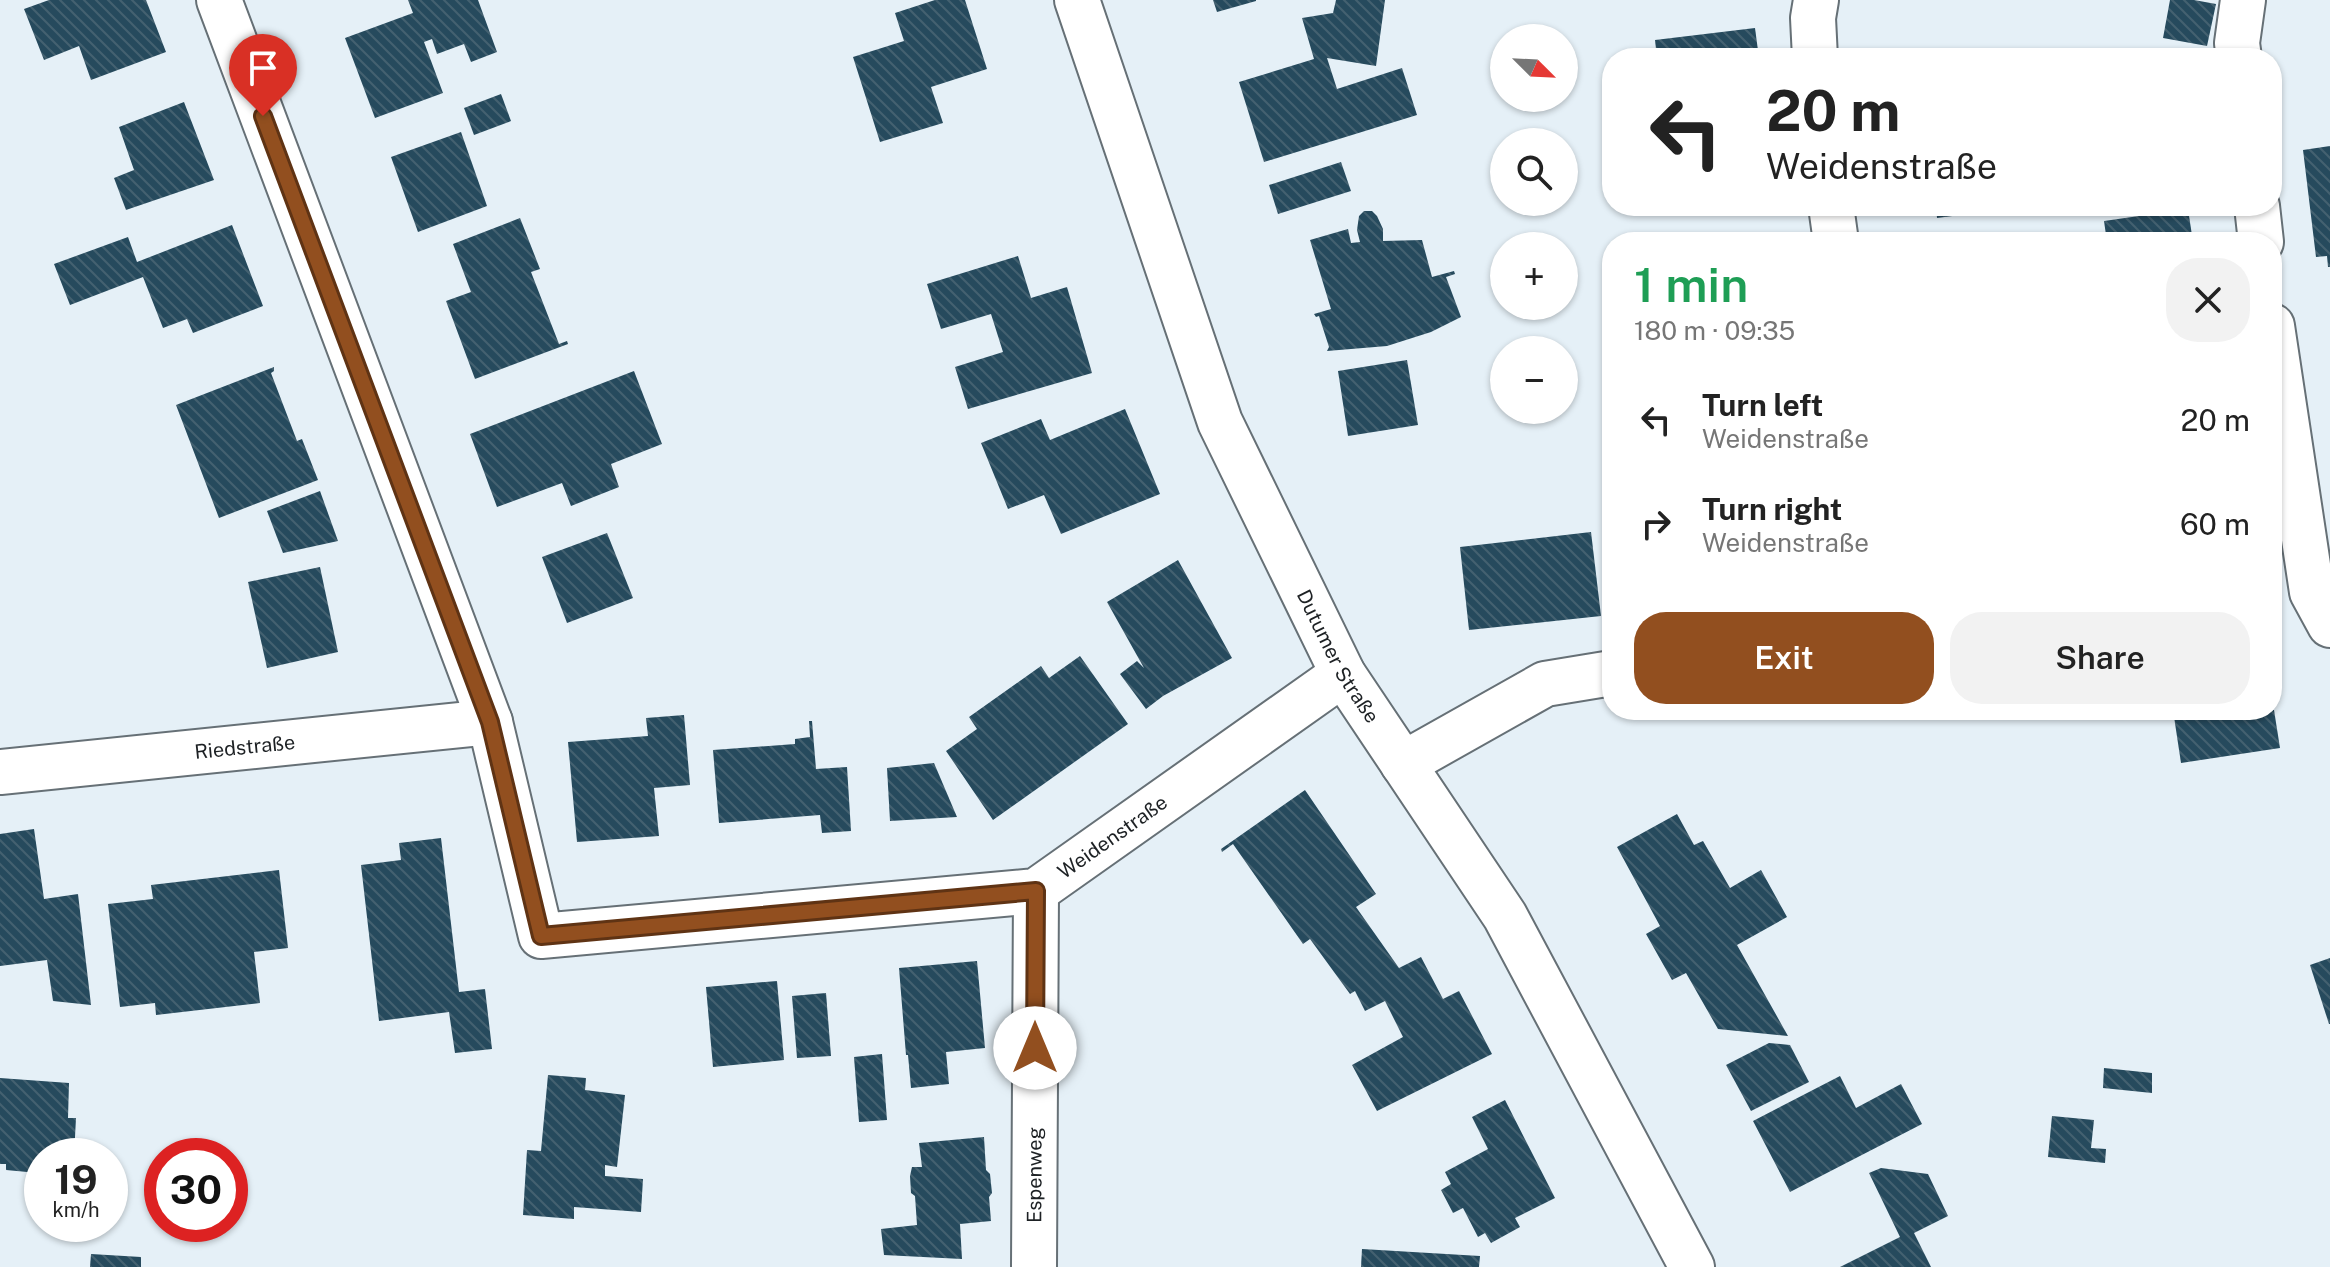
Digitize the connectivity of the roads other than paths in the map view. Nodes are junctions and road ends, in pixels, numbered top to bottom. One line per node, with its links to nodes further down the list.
1 (219, 0): 11 (street)
2 (1077, 0): 9 (street, Dutumer Straße)
3 (1816, 0): 5 (street)
4 (2243, 0): 6 (street)
5 (1814, 48)
6 (2238, 48)
7 (2282, 392): 8 (street)
8 (2330, 625)
9 (1343, 674): 12 (street, Dutumer Straße); 14 (street, Weidenstraße)
10 (1602, 675): 12 (street)
11 (490, 722): 13 (street, Riedstraße); 14 (street, Weidenstraße)
12 (1403, 764): 16 (street, Dutumer Straße)
13 (0, 772)
14 (1036, 891): 15 (street, Espenweg)
15 (1034, 1267)
16 (1692, 1267)

